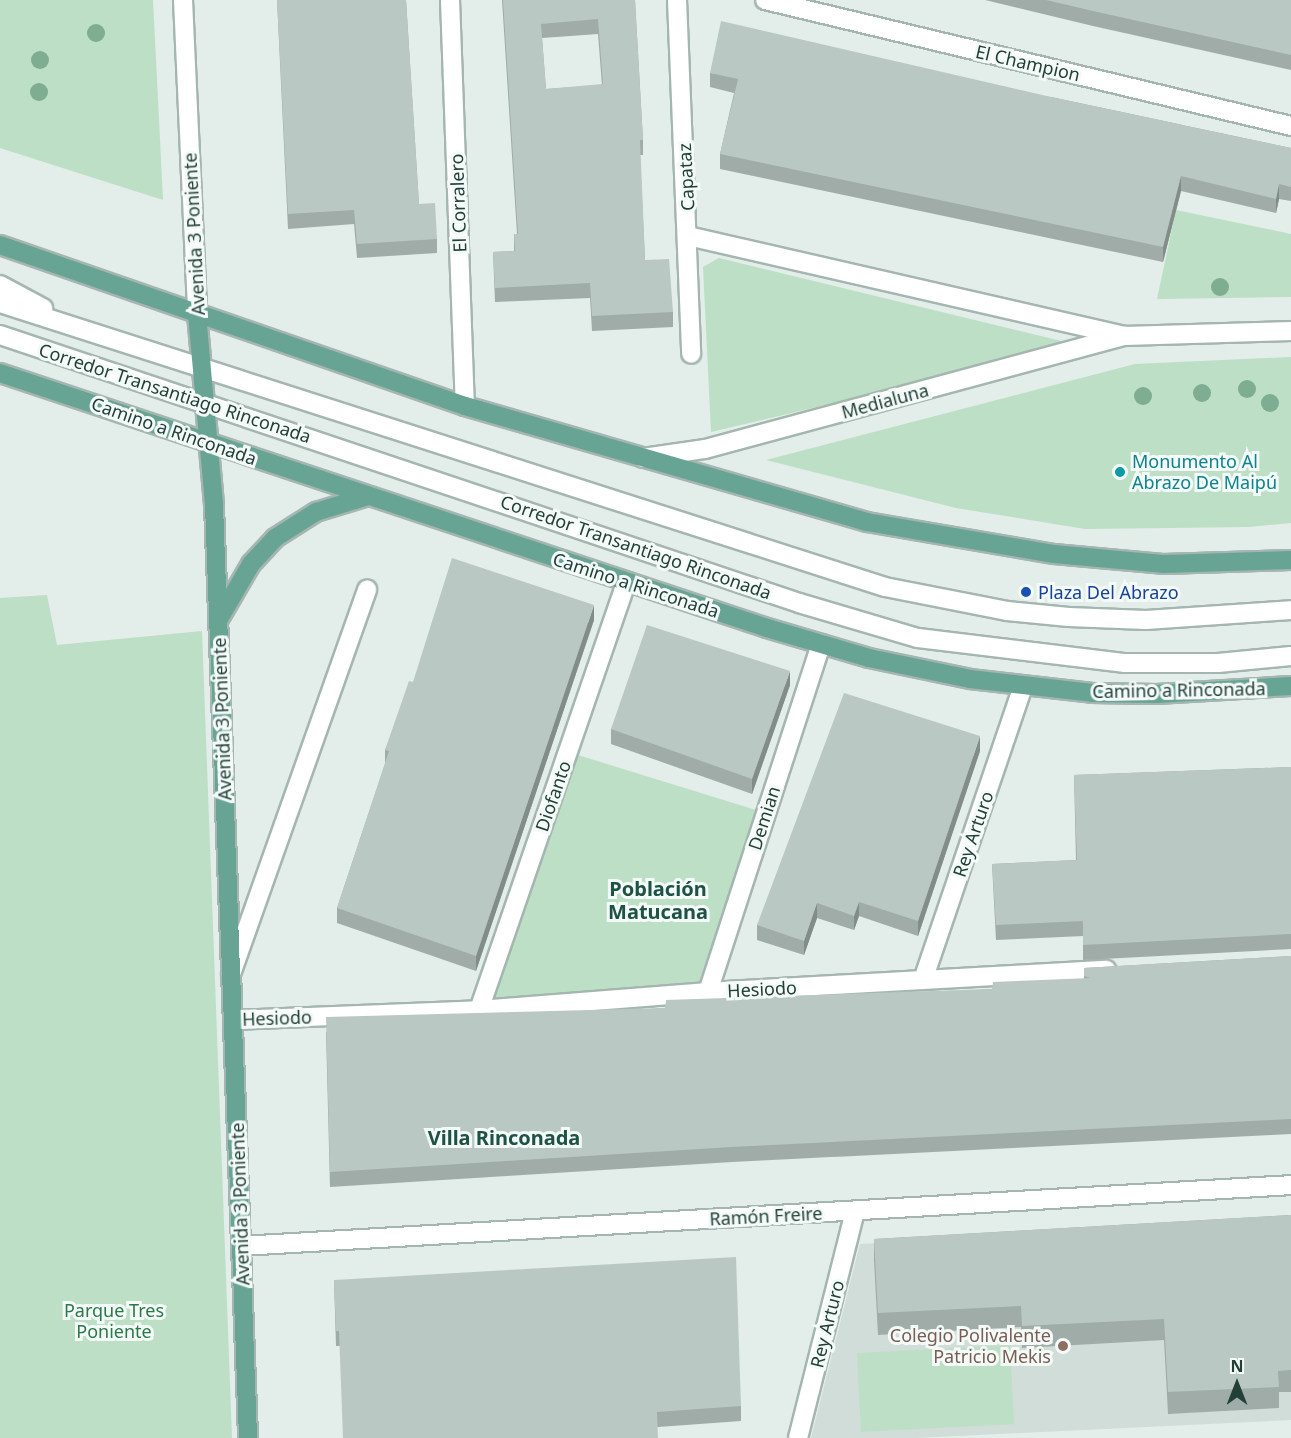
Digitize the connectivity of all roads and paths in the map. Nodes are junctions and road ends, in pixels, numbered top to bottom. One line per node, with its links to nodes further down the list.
1 (183, 0): 10 (street, Avenida 3 Poniente)
2 (450, 0): 21 (street, El Corralero)
3 (677, 0): 6 (street, Capataz)
4 (765, 0): 5 (street, El Champion)
5 (1291, 126)
6 (688, 236): 14 (street, Medialuna); 15 (street, Capataz)
7 (0, 246): 10 (main road)
8 (0, 285): 11 (street, Corredor Transantiago Rinconada)
9 (0, 303): 11 (street, Corredor Transantiago Rinconada)
10 (197, 314): 17 (main road, Avenida 3 Poniente); 21 (main road)
11 (84, 330): 17 (street, Corredor Transantiago Rinconada)
12 (1291, 331): 14 (street, Medialuna)
13 (0, 335): 20 (street, Corredor Transantiago Rinconada)
14 (1125, 336): 23 (street, Medialuna)
15 (691, 354)
16 (0, 366): 19 (street, Corredor Transantiago Rinconada)
17 (202, 367): 20 (main road, Avenida 3 Poniente); 28 (street, Corredor Transantiago Rinconada)
18 (0, 373): 19 (main road, Camino a Rinconada)
19 (74, 397): 22 (main road, Camino a Rinconada)
20 (205, 402): 22 (main road, Avenida 3 Poniente); 31 (street, Corredor Transantiago Rinconada)
21 (465, 406): 23 (main road)
22 (209, 442): 24 (main road, Camino a Rinconada); 29 (main road, Avenida 3 Poniente)
23 (643, 458): 25 (main road)
24 (368, 496): 26 (main road, Camino a Rinconada); 29 (main road)
25 (1291, 560)
26 (626, 582): 30 (main road, Camino a Rinconada); 38 (street, Diofanto)
27 (366, 589): 35 (street)
28 (1291, 610)
29 (218, 619): 35 (main road, Avenida 3 Poniente)
30 (821, 644): 33 (main road, Camino a Rinconada); 37 (street, Demian)
31 (1291, 656)
32 (1291, 686): 33 (main road, Camino a Rinconada)
33 (1023, 687): 36 (street, Rey Arturo)
34 (1125, 969): 36 (street, Hesiodo)
35 (231, 974): 39 (main road, Avenida 3 Poniente)
36 (923, 980): 37 (street, Hesiodo)
37 (708, 992): 38 (street, Hesiodo)
38 (479, 1010): 39 (street, Hesiodo)
39 (233, 1020): 42 (main road, Avenida 3 Poniente)
40 (1291, 1185): 41 (street, Ramón Freire)
41 (855, 1210): 42 (street, Ramón Freire); 44 (street, Rey Arturo)
42 (241, 1246): 43 (main road, Avenida 3 Poniente)
43 (248, 1438)
44 (798, 1438)

